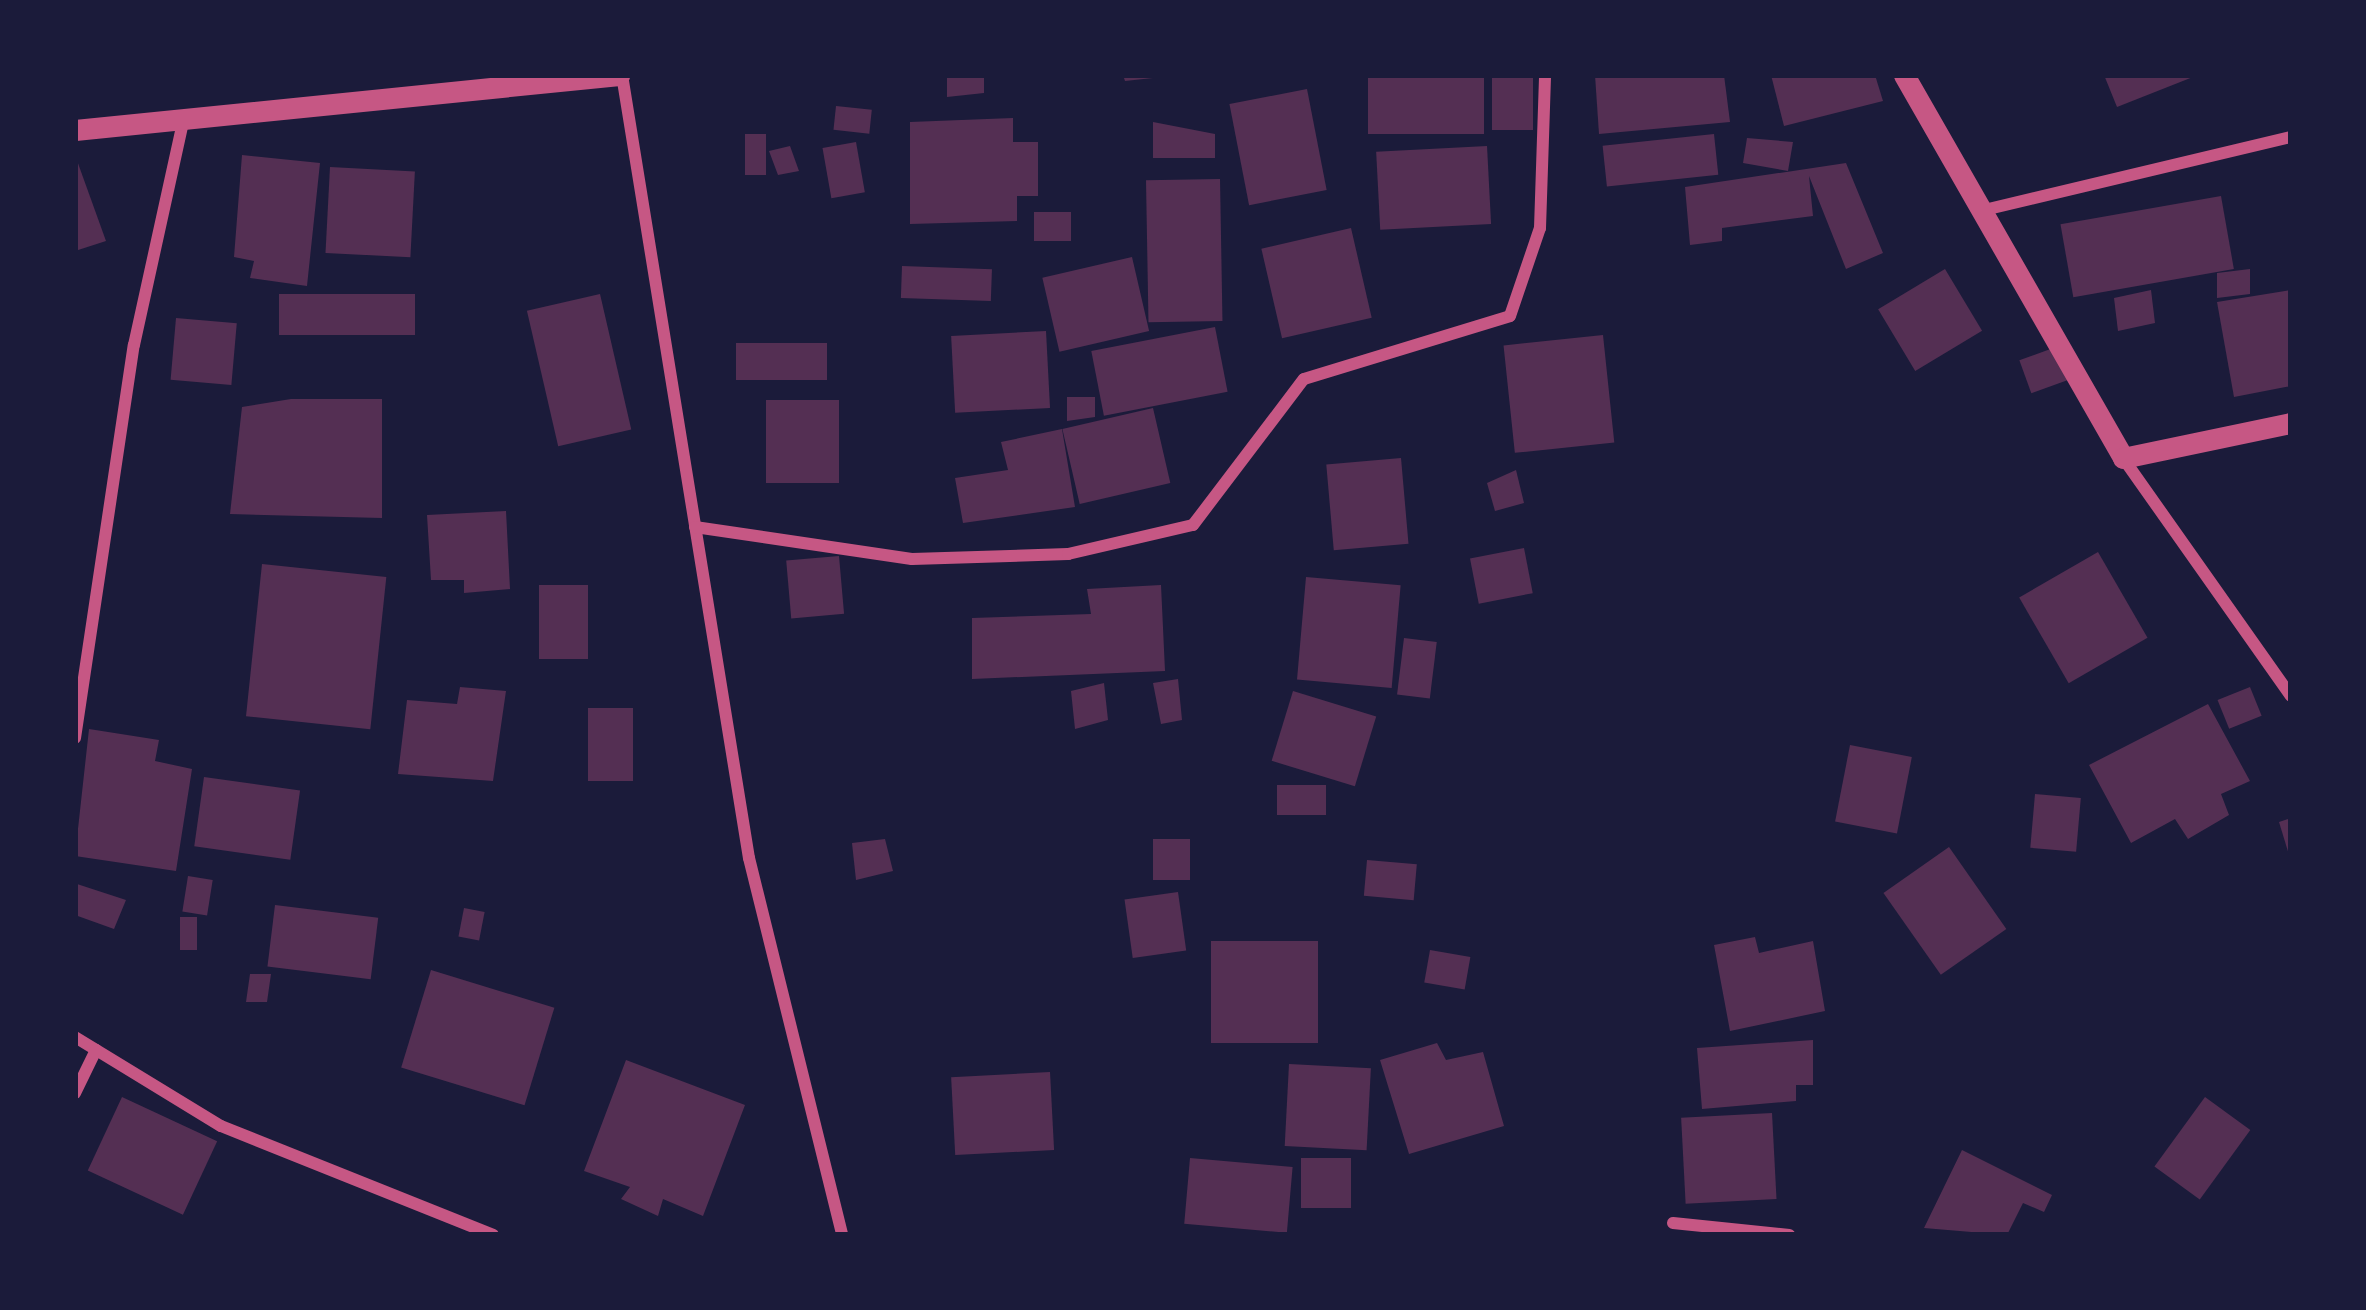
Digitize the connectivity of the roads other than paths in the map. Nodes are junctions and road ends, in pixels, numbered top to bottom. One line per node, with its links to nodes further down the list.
1 (620, 75): 4 (street); 10 (street)
2 (1545, 75): 10 (street)
3 (1904, 75): 7 (street)
4 (184, 116): 5 (street); 12 (street)
5 (75, 130)
6 (2291, 136): 7 (street)
7 (1978, 211): 9 (street)
8 (2291, 423): 9 (street)
9 (2123, 458): 11 (street)
10 (695, 527): 20 (street)
11 (2291, 696)
12 (75, 739)
13 (75, 1037): 14 (street)
14 (96, 1050): 15 (street); 16 (street)
15 (75, 1093)
16 (443, 1215): 18 (street); 19 (street)
17 (1673, 1223): 21 (street)
18 (440, 1235)
19 (493, 1235)
20 (842, 1235)
21 (1790, 1235)

